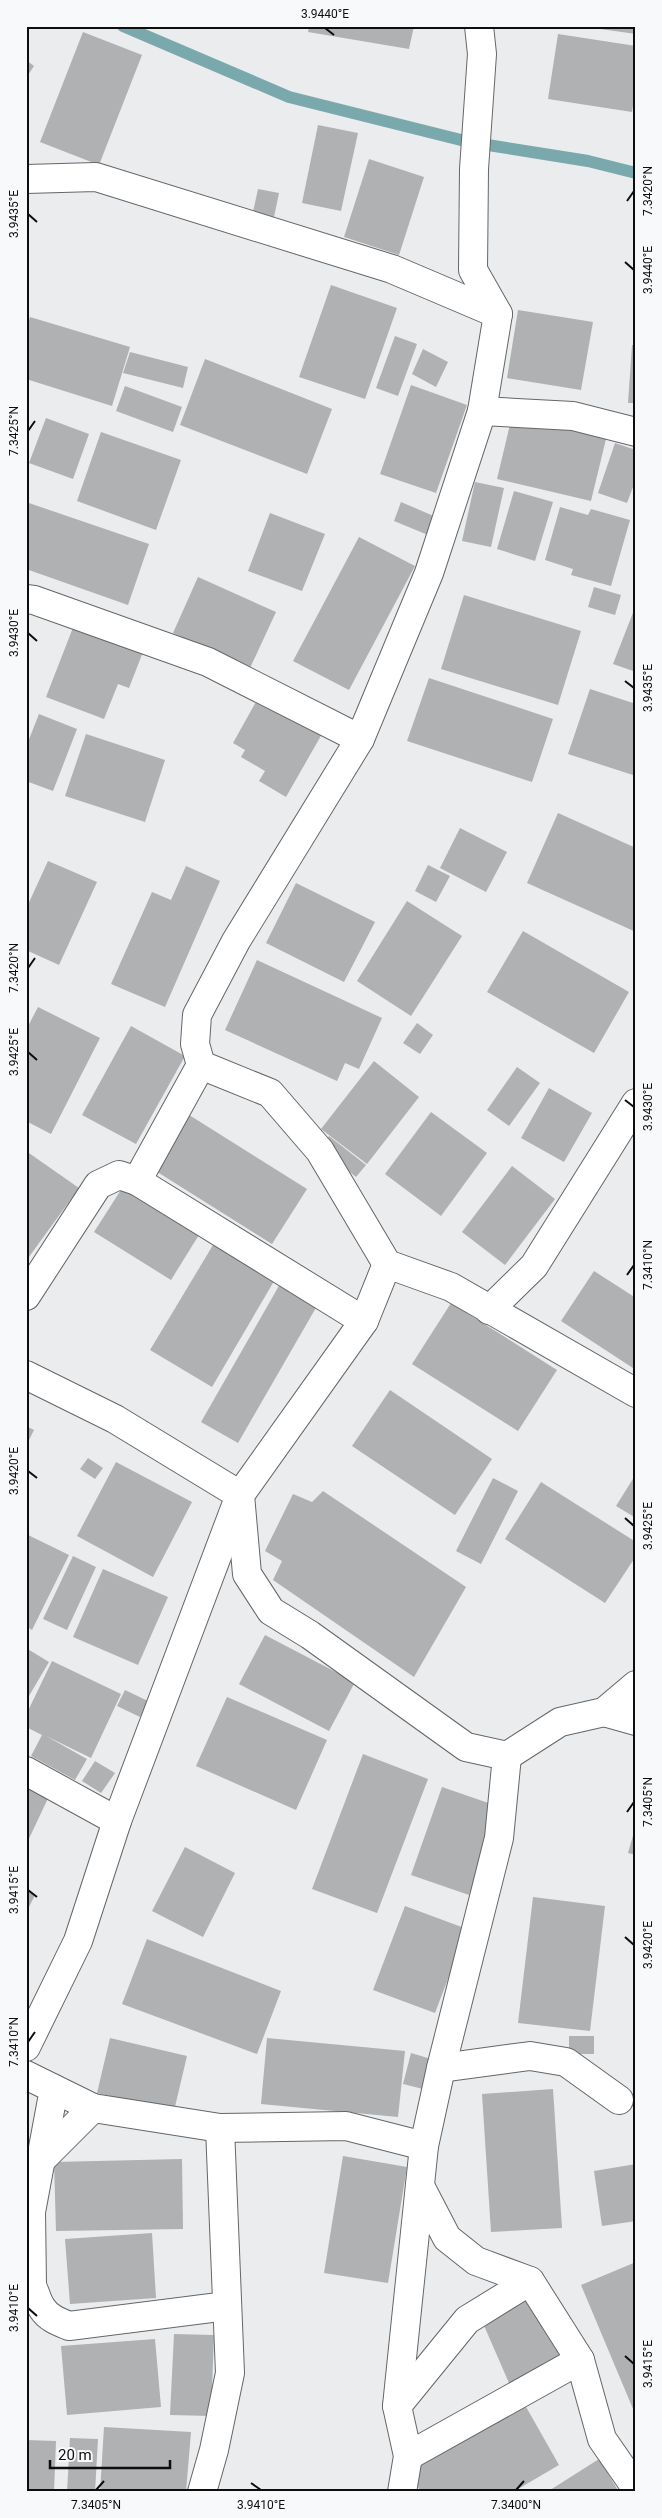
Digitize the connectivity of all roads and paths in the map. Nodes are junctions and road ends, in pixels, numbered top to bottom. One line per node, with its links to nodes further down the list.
1 (479, 26): 3 (street)
2 (26, 179): 3 (street)
3 (498, 314): 4 (street)
4 (482, 411): 5 (street); 7 (street)
5 (636, 432)
6 (26, 599): 7 (street)
7 (360, 739): 8 (street)
8 (201, 1065): 10 (street); 11 (street)
9 (636, 1103): 13 (street)
10 (137, 1181): 12 (street); 14 (street)
11 (387, 1264): 13 (street); 14 (street)
12 (26, 1296)
13 (489, 1310): 16 (street)
14 (364, 1321): 17 (street)
15 (26, 1375): 17 (street)
16 (636, 1393)
17 (240, 1494): 21 (street); 23 (street)
18 (636, 1685): 19 (street)
19 (604, 1712): 20 (street); 21 (street)
20 (636, 1721)
21 (506, 1756): 25 (street)
22 (26, 1772): 23 (street)
23 (117, 1821): 24 (street)
24 (26, 2047)
25 (441, 2068): 28 (street); 31 (street)
26 (26, 2075): 27 (street)
27 (54, 2089): 29 (street); 32 (street)
28 (619, 2100)
29 (93, 2108): 30 (street); 32 (street)
30 (220, 2128): 31 (street); 36 (street)
31 (424, 2146): 33 (street)
32 (41, 2160): 35 (street)
33 (420, 2186): 34 (street); 38 (street)
34 (530, 2281): 37 (street); 38 (street)
35 (29, 2282): 36 (street)
36 (227, 2306): 41 (street)
37 (580, 2360): 39 (street); 40 (street)
38 (397, 2406): 39 (street)
39 (408, 2456): 42 (street)
40 (636, 2488)
41 (202, 2492)
42 (402, 2492)

